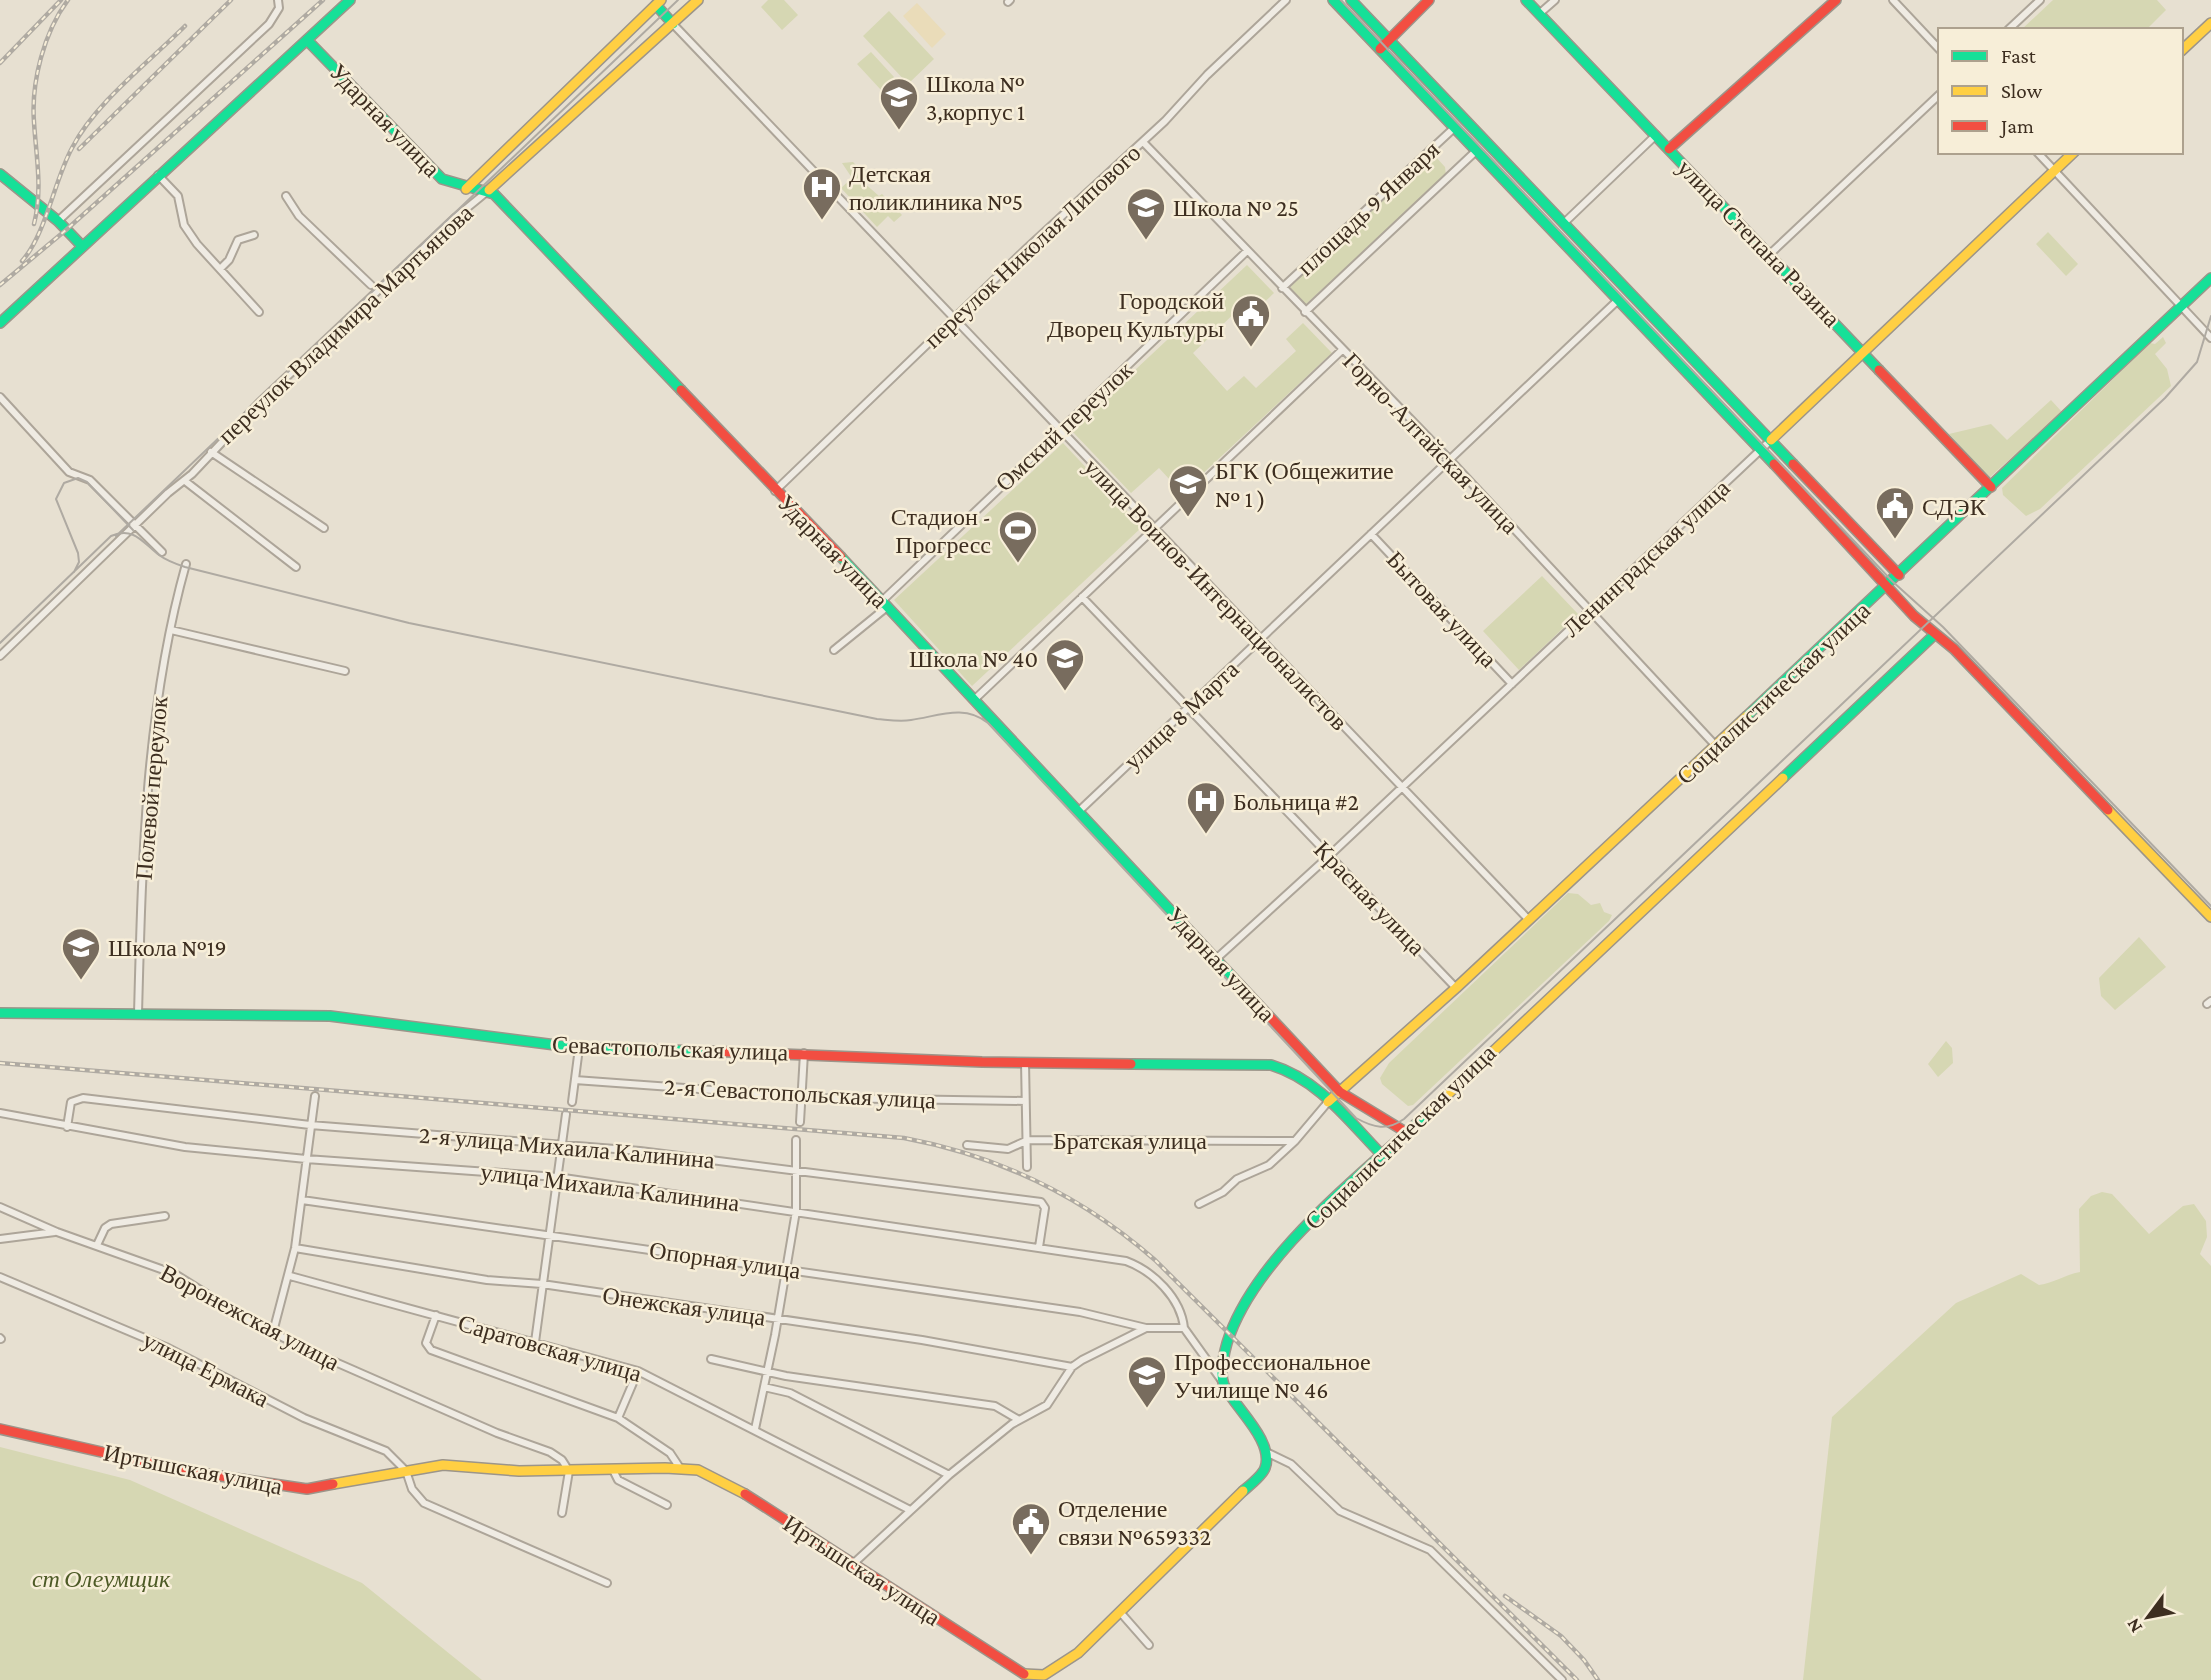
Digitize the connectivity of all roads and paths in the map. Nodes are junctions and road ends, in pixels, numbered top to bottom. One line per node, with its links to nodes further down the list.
1 (278, 0): 37 (street)
2 (350, 0): 18 (street)
3 (698, 0): 16 (street, переулок Владимира Мартьянова)
4 (1286, 0): 26 (street, переулок Николая Липового)
5 (1333, 0): 21 (street)
6 (1351, 0): 19 (street)
7 (1429, 0): 19 (street)
8 (1526, 0): 14 (street, улица Степана Разина)
9 (1555, 0): 14 (street)
10 (1836, 0): 27 (street)
11 (1893, 0): 20 (street)
12 (2040, 0): 17 (street)
13 (658, 2): 16 (street); 34 (street)
14 (1539, 14): 25 (street, улица Степана Разина)
15 (2211, 23): 22 (street)
16 (673, 24): 35 (street, переулок Владимира Мартьянова); 54 (street, улица Воинов-Интернационалистов)
17 (2010, 28)
18 (307, 40): 33 (street); 34 (street, Ударная улица)
19 (1389, 40): 21 (street); 38 (street)
20 (1938, 48)
21 (1380, 49): 24 (street)
22 (2183, 49)
23 (1938, 96): 42 (street)
24 (1454, 128): 28 (street); 46 (street, площадь 9 Января)
25 (1656, 135): 27 (street, улица Степана Разина); 38 (street)
26 (1143, 142): 41 (street, Горно-Алтайская улица); 54 (street, переулок Николая Липового)
27 (1669, 149): 42 (street, улица Степана Разина)
28 (1476, 151): 48 (street); 53 (street, площадь 9 Января)
29 (2039, 154): 31 (street)
30 (2072, 154): 31 (street, Ленинградская улица)
31 (2054, 170): 50 (street); 58 (street, Ленинградская улица)
32 (0, 174): 37 (street)
33 (158, 175): 40 (street); 43 (street)
34 (466, 189): 35 (street, Ударная улица)
35 (489, 190): 51 (street, переулок Владимира Мартьянова); 67 (street, Ударная улица)
36 (286, 196): 45 (street)
37 (58, 221): 40 (street)
38 (1564, 223): 47 (street)
39 (254, 235): 43 (street)
40 (82, 246): 55 (street)
41 (1247, 251): 46 (street, Горно-Алтайская улица); 60 (street, Омский переулок)
42 (1770, 254): 58 (street, улица Степана Разина)
43 (220, 269): 52 (street)
44 (2211, 278): 50 (street, Социалистическая улица)
45 (371, 285)
46 (1282, 288): 53 (street, Горно-Алтайская улица)
47 (1629, 290): 48 (street); 61 (street)
48 (1618, 300): 62 (street); 64 (street, улица 8 Марта)
49 (351, 304): 51 (street)
50 (2182, 305): 56 (street); 66 (street, Социалистическая улица)
51 (357, 311): 63 (street, переулок Владимира Мартьянова)
52 (259, 312)
53 (1305, 312): 57 (street, Горно-Алтайская улица)
54 (954, 318): 60 (street, улица Воинов-Интернационалистов); 67 (street, переулок Николая Липового)
55 (0, 323)
56 (2211, 338)
57 (1342, 350): 64 (street, Горно-Алтайская улица); 70 (street)
58 (1865, 352): 61 (street, Ленинградская улица); 66 (street, улица Степана Разина)
59 (0, 397): 68 (street)
60 (1060, 431): 70 (street, улица Воинов-Интернационалистов); 78 (street, Омский переулок)
61 (1771, 440): 62 (street, Ленинградская улица); 75 (street)
62 (1761, 449): 76 (street); 79 (street, Ленинградская улица)
63 (211, 452): 65 (street, переулок Владимира Мартьянова); 69 (street)
64 (1450, 460): 71 (street, улица 8 Марта); 79 (street, Горно-Алтайская улица)
65 (185, 481): 68 (street, переулок Владимира Мартьянова); 74 (street)
66 (1991, 487): 75 (street, Социалистическая улица)
67 (775, 491): 78 (street, Ударная улица)
68 (134, 526): 72 (street); 84 (street, переулок Владимира Мартьянова)
69 (324, 528)
70 (1153, 529): 77 (street); 82 (street, улица Воинов-Интернационалистов)
71 (1371, 534): 82 (street, улица 8 Марта); 86 (street, Бытовая улица)
72 (162, 552)
73 (186, 564): 80 (street, Полевой переулок)
74 (296, 567)
75 (1899, 575): 76 (street, Социалистическая улица)
76 (1887, 586): 81 (street); 89 (street, Социалистическая улица)
77 (1082, 597): 87 (street); 88 (street, Красная улица)
78 (885, 604): 83 (street, Омский переулок); 87 (street, Ударная улица)
79 (1591, 610): 86 (street, Ленинградская улица); 89 (street, Горно-Алтайская улица)
80 (171, 630): 85 (street); 98 (street, Полевой переулок)
81 (1933, 636): 93 (street); 114 (street, Социалистическая улица)
82 (1260, 640): 88 (street, улица 8 Марта); 90 (street, улица Воинов-Интернационалистов)
83 (834, 650)
84 (0, 656)
85 (345, 671)
86 (1512, 684): 90 (street, Ленинградская улица)
87 (974, 700): 91 (street, Ударная улица)
88 (1187, 709): 91 (street, улица 8 Марта); 92 (street, Красная улица)
89 (1716, 746): 94 (street, Социалистическая улица)
90 (1402, 788): 92 (street, Ленинградская улица); 94 (street, улица Воинов-Интернационалистов)
91 (1078, 812): 95 (street, Ударная улица)
92 (1329, 856): 95 (street, Ленинградская улица); 96 (street, Красная улица)
93 (2211, 917)
94 (1529, 920): 96 (street, Социалистическая улица)
95 (1216, 959): 103 (street, Ударная улица)
96 (1456, 988): 103 (street, Социалистическая улица)
97 (0, 1013): 98 (street, Севастопольская улица)
98 (138, 1014): 99 (street, Севастопольская улица)
99 (579, 1048): 100 (street, Севастопольская улица); 102 (street)
100 (804, 1053): 101 (street, Севастопольская улица); 104 (street)
101 (1025, 1062): 106 (street); 108 (street, Севастопольская улица)
102 (575, 1080): 104 (street, 2-я Севастопольская улица); 107 (street)
103 (1340, 1092): 108 (street, Социалистическая улица); 114 (street, Ударная улица)
104 (802, 1095): 106 (street, 2-я Севастопольская улица); 111 (street)
105 (315, 1096): 112 (street)
106 (1025, 1101): 116 (street)
107 (572, 1102)
108 (1328, 1102): 117 (street); 120 (street, Севастопольская улица)
109 (0, 1113): 113 (street, улица Михаила Калинина)
110 (566, 1114): 118 (street)
111 (800, 1122)
112 (310, 1125): 113 (street, 2-я улица Михаила Калинина); 118 (street, 2-я улица Михаила Калинина); 121 (street)
113 (67, 1126): 121 (street, улица Михаила Калинина)
114 (1405, 1131): 120 (street, Социалистическая улица)
115 (796, 1140): 123 (street)
116 (1028, 1140): 117 (street, Братская улица); 119 (street, Братская улица); 122 (street)
117 (1296, 1141): 126 (street)
118 (562, 1144): 123 (street, 2-я улица Михаила Калинина); 124 (street)
119 (967, 1145)
120 (1381, 1153): 150 (street, Социалистическая улица)
121 (306, 1159): 124 (street, улица Михаила Калинина); 125 (street)
122 (1027, 1167)
123 (796, 1170): 128 (street); 134 (street, 2-я улица Михаила Калинина)
124 (557, 1177): 128 (street, улица Михаила Калинина); 131 (street)
125 (302, 1200): 131 (street, Опорная улица); 135 (street)
126 (1199, 1204)
127 (0, 1208): 130 (street, Воронежская улица)
128 (796, 1211): 134 (street, улица Михаила Калинина); 136 (street)
129 (165, 1216): 133 (street)
130 (57, 1232): 132 (street); 133 (street, Воронежская улица)
131 (549, 1234): 136 (street, Опорная улица); 139 (street)
132 (0, 1239)
133 (97, 1245): 144 (street, Воронежская улица)
134 (1039, 1247): 143 (street, улица Михаила Калинина)
135 (295, 1248): 137 (street); 139 (street, Онежская улица)
136 (787, 1270): 141 (street); 142 (street, Опорная улица)
137 (290, 1276): 140 (street, Саратовская улица); 144 (street)
138 (0, 1277): 159 (street, улица Ермака)
139 (542, 1284): 141 (street, Онежская улица); 145 (street)
140 (436, 1315): 145 (street, Саратовская улица); 152 (street)
141 (778, 1320): 147 (street, Онежская улица); 149 (street)
142 (1146, 1328): 143 (street); 147 (street)
143 (1184, 1328): 150 (street)
144 (273, 1332): 160 (street, Воронежская улица)
145 (534, 1342): 148 (street, Саратовская улица)
146 (711, 1359): 149 (street)
147 (1072, 1367): 153 (street)
148 (638, 1371): 152 (street); 155 (street, Саратовская улица)
149 (767, 1371): 151 (street); 153 (street)
150 (1223, 1383): 156 (street)
151 (764, 1387): 155 (street); 161 (street)
152 (618, 1418): 157 (street)
153 (1019, 1420): 161 (street)
154 (0, 1429): 159 (street, Иртышская улица)
155 (755, 1429): 163 (street, Саратовская улица)
156 (1266, 1452): 167 (street); 170 (street)
157 (680, 1468): 158 (street, Иртышская улица); 165 (street, Иртышская улица)
158 (612, 1470): 160 (street, Иртышская улица); 162 (street)
159 (407, 1471): 160 (street, Иртышская улица); 166 (street)
160 (569, 1471): 164 (street)
161 (949, 1475): 163 (street)
162 (667, 1505)
163 (910, 1510): 165 (street)
164 (562, 1513)
165 (854, 1563): 169 (street, Иртышская улица)
166 (607, 1583)
167 (1120, 1612): 168 (street); 169 (street)
168 (1149, 1645)
169 (1038, 1678)
170 (1562, 1680)

